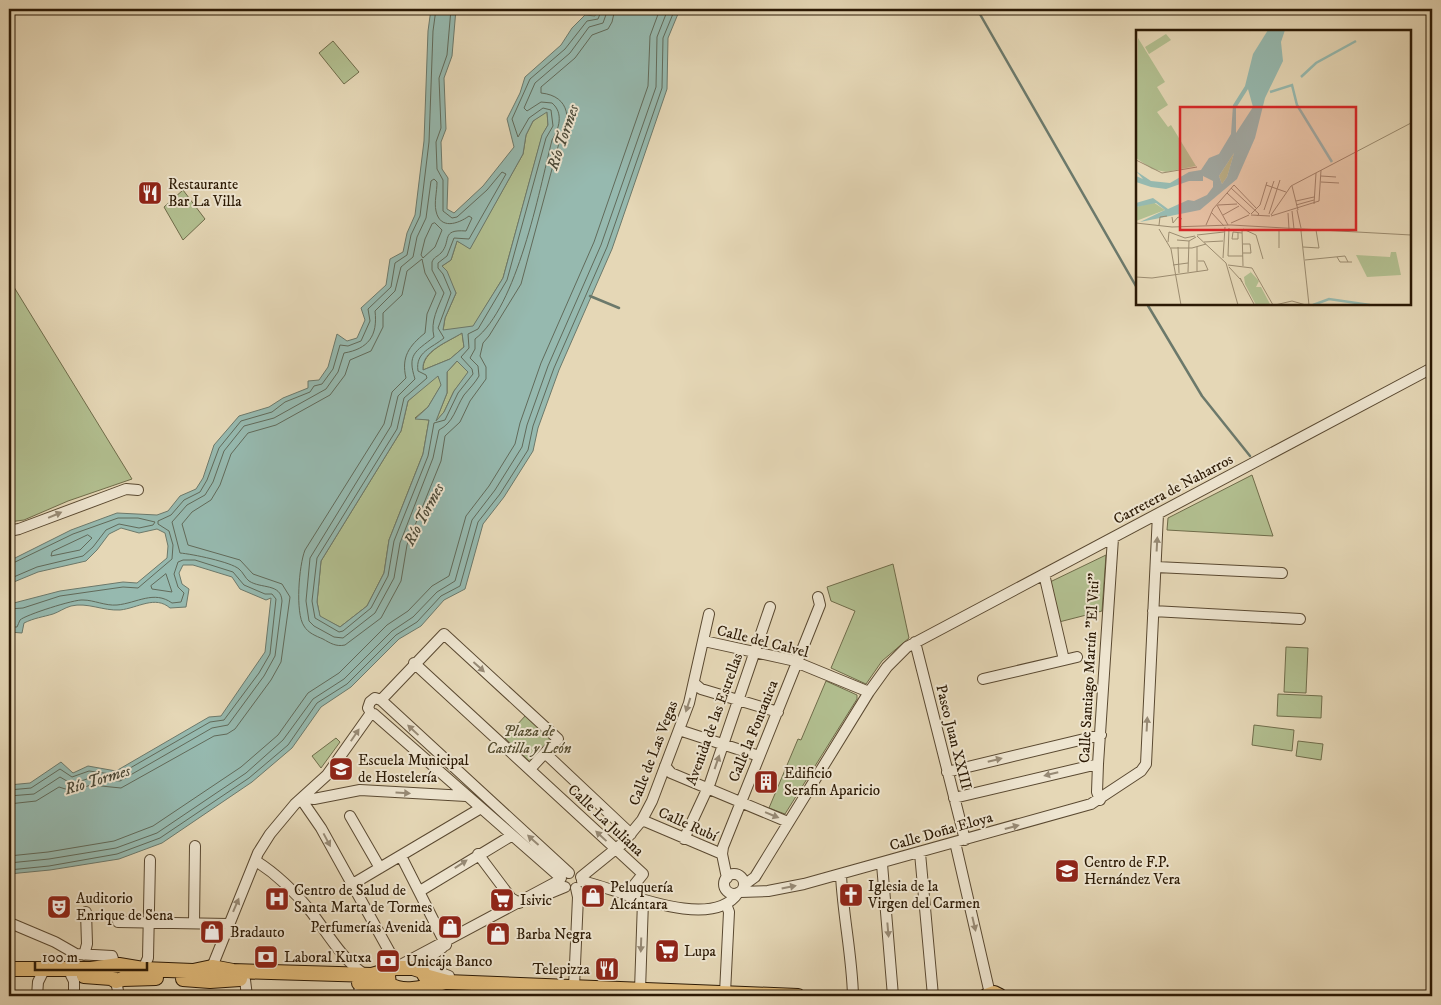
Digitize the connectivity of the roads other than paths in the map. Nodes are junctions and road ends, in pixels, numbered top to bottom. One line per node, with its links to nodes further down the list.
1 (1432, 368): 3 (street, Carretera de Naharros)
2 (138, 490): 4 (street, one-way to 2)
3 (1158, 514): 5 (street, Carretera de Naharros); 6 (street, one-way to 3)
4 (9, 531)
5 (1113, 538): 8 (street, Carretera de Naharros); 29 (street, Calle Santiago Martín "El Viti")
6 (1156, 567): 7 (street); 11 (street)
7 (1282, 573)
8 (1044, 574): 15 (street, Carretera de Naharros); 18 (street)
9 (818, 598): 20 (street, Calle la Fontanica)
10 (770, 607): 16 (street, Avenida de las Estrellas)
11 (1153, 611): 13 (street); 41 (street, Calle Doña Eloya, one-way to 11)
12 (709, 614): 14 (street, Calle de Las Vegas)
13 (1300, 619)
14 (704, 641): 16 (street, Calle del Calvel); 22 (street, Calle de Las Vegas)
15 (915, 642): 23 (street, Carretera de Naharros); 36 (street, Paseo Juan XXIII)
16 (754, 652): 20 (street, Calle del Calvel); 24 (street, Avenida de las Estrellas)
17 (1077, 657): 18 (street)
18 (1064, 660): 21 (street)
19 (414, 663): 25 (street); 31 (street, one-way to 31); 35 (street, Calle La Juliana)
20 (798, 663): 23 (street, Calle del Calvel); 26 (street, Calle la Fontanica)
21 (983, 679)
22 (694, 683): 24 (street); 28 (street, Calle de Las Vegas, one-way to 28)
23 (869, 692): 46 (street, Carretera de Naharros)
24 (740, 699): 26 (street); 30 (street, Avenida de las Estrellas)
25 (382, 701): 27 (street); 63 (street, one-way to 25)
26 (778, 712): 32 (street, Calle la Fontanica)
27 (373, 714): 38 (street); 39 (street, one-way to 27)
28 (679, 730): 30 (street); 34 (street, Calle de Las Vegas)
29 (1100, 735): 33 (street, Calle Santiago Martín "El Viti"); 36 (street, one-way to 29)
30 (723, 745): 32 (street); 37 (street, Avenida de las Estrellas, one-way to 30)
31 (545, 753): 35 (street); 47 (street)
32 (759, 756): 42 (street, Calle la Fontanica)
33 (1098, 764): 40 (street, one-way to 40); 41 (street, Calle Santiago Martín "El Viti")
34 (665, 766): 37 (street); 45 (street, Calle de Las Vegas)
35 (530, 769): 52 (street, Calle La Juliana, one-way to 35)
36 (947, 772): 40 (street, Paseo Juan XXIII)
37 (706, 788): 42 (street); 49 (street, Avenida de las Estrellas)
38 (466, 796): 39 (street, one-way to 38); 43 (street)
39 (302, 798): 58 (street); 64 (street, one-way to 64)
40 (954, 798): 50 (street, Paseo Juan XXIII)
41 (1100, 800): 50 (street, Calle Doña Eloya, one-way to 41)
42 (740, 802): 46 (street, one-way to 46); 55 (street, Calle la Fontanica)
43 (481, 808): 48 (street); 56 (street)
44 (350, 816): 60 (street)
45 (642, 820): 47 (street, Calle de Las Vegas); 49 (street, Calle Rubí)
46 (788, 822): 65 (street, Carretera de Naharros)
47 (631, 834): 52 (street, Calle de Las Vegas)
48 (511, 836): 54 (street); 63 (street)
49 (684, 839): 55 (street, Calle Rubí)
50 (960, 841): 53 (street, Calle Doña Eloya); 102 (street, Paseo Juan XXIII, one-way to 102)
51 (195, 846): 77 (street)
52 (616, 850): 63 (street, Calle de Las Vegas); 68 (street, Calle La Juliana)
53 (920, 853): 59 (street, Calle Doña Eloya); 111 (street)
54 (478, 854): 67 (street, one-way to 54); 70 (street)
55 (722, 854): 62 (street, Calle la Fontanica)
56 (401, 856): 60 (street); 67 (street)
57 (150, 860): 76 (street)
58 (256, 861): 78 (street, one-way to 58); 91 (street)
59 (882, 864): 61 (street, Calle Doña Eloya); 110 (street, one-way to 110)
60 (380, 868): 64 (street)
61 (841, 875): 65 (street, Calle Doña Eloya, one-way to 61); 109 (street)
62 (727, 878): 65 (street); 66 (street, Calle la Fontanica)
63 (571, 881): 68 (street); 70 (street); 79 (street); 95 (street)
64 (351, 885): 84 (street)
65 (740, 887): 66 (street); 71 (street)
66 (726, 890): 72 (street)
67 (420, 891): 79 (street)
68 (626, 895): 69 (street)
69 (643, 901): 72 (street); 98 (street, one-way to 98)
70 (519, 903): 79 (street)
71 (726, 904): 72 (street); 101 (street)
72 (714, 907)
73 (86, 912): 80 (street)
74 (10, 921): 80 (street)
75 (118, 922): 76 (street)
76 (149, 922): 77 (street); 83 (street)
77 (194, 923): 78 (street)
78 (228, 924): 86 (street)
79 (446, 942): 81 (street); 84 (street)
80 (84, 955): 85 (street)
81 (433, 955): 88 (street); 94 (street)
82 (9, 969): 85 (highway)
83 (143, 969): 85 (highway); 86 (highway)
84 (394, 969): 88 (highway); 91 (highway); 97 (highway)
85 (117, 973): 86 (highway); 89 (highway); 105 (street)
86 (210, 973): 91 (highway); 92 (highway)
87 (42, 974): 89 (highway); 90 (highway); 103 (street)
88 (425, 974): 93 (highway); 96 (highway)
89 (72, 975): 104 (street)
90 (9, 977)
91 (365, 978): 92 (highway); 97 (highway); 107 (street)
92 (245, 980): 106 (street)
93 (447, 982): 94 (highway); 96 (highway)
94 (477, 983): 99 (highway)
95 (574, 987): 98 (highway); 100 (highway)
96 (418, 988): 97 (highway)
97 (394, 990)
98 (640, 990): 101 (highway)
99 (503, 992): 100 (highway)
100 (526, 993)
101 (725, 993): 108 (highway)
102 (992, 995)
103 (37, 996)
104 (74, 996)
105 (119, 996)
106 (247, 996)
107 (358, 996)
108 (798, 996)
109 (853, 996)
110 (893, 996)
111 (933, 996)

